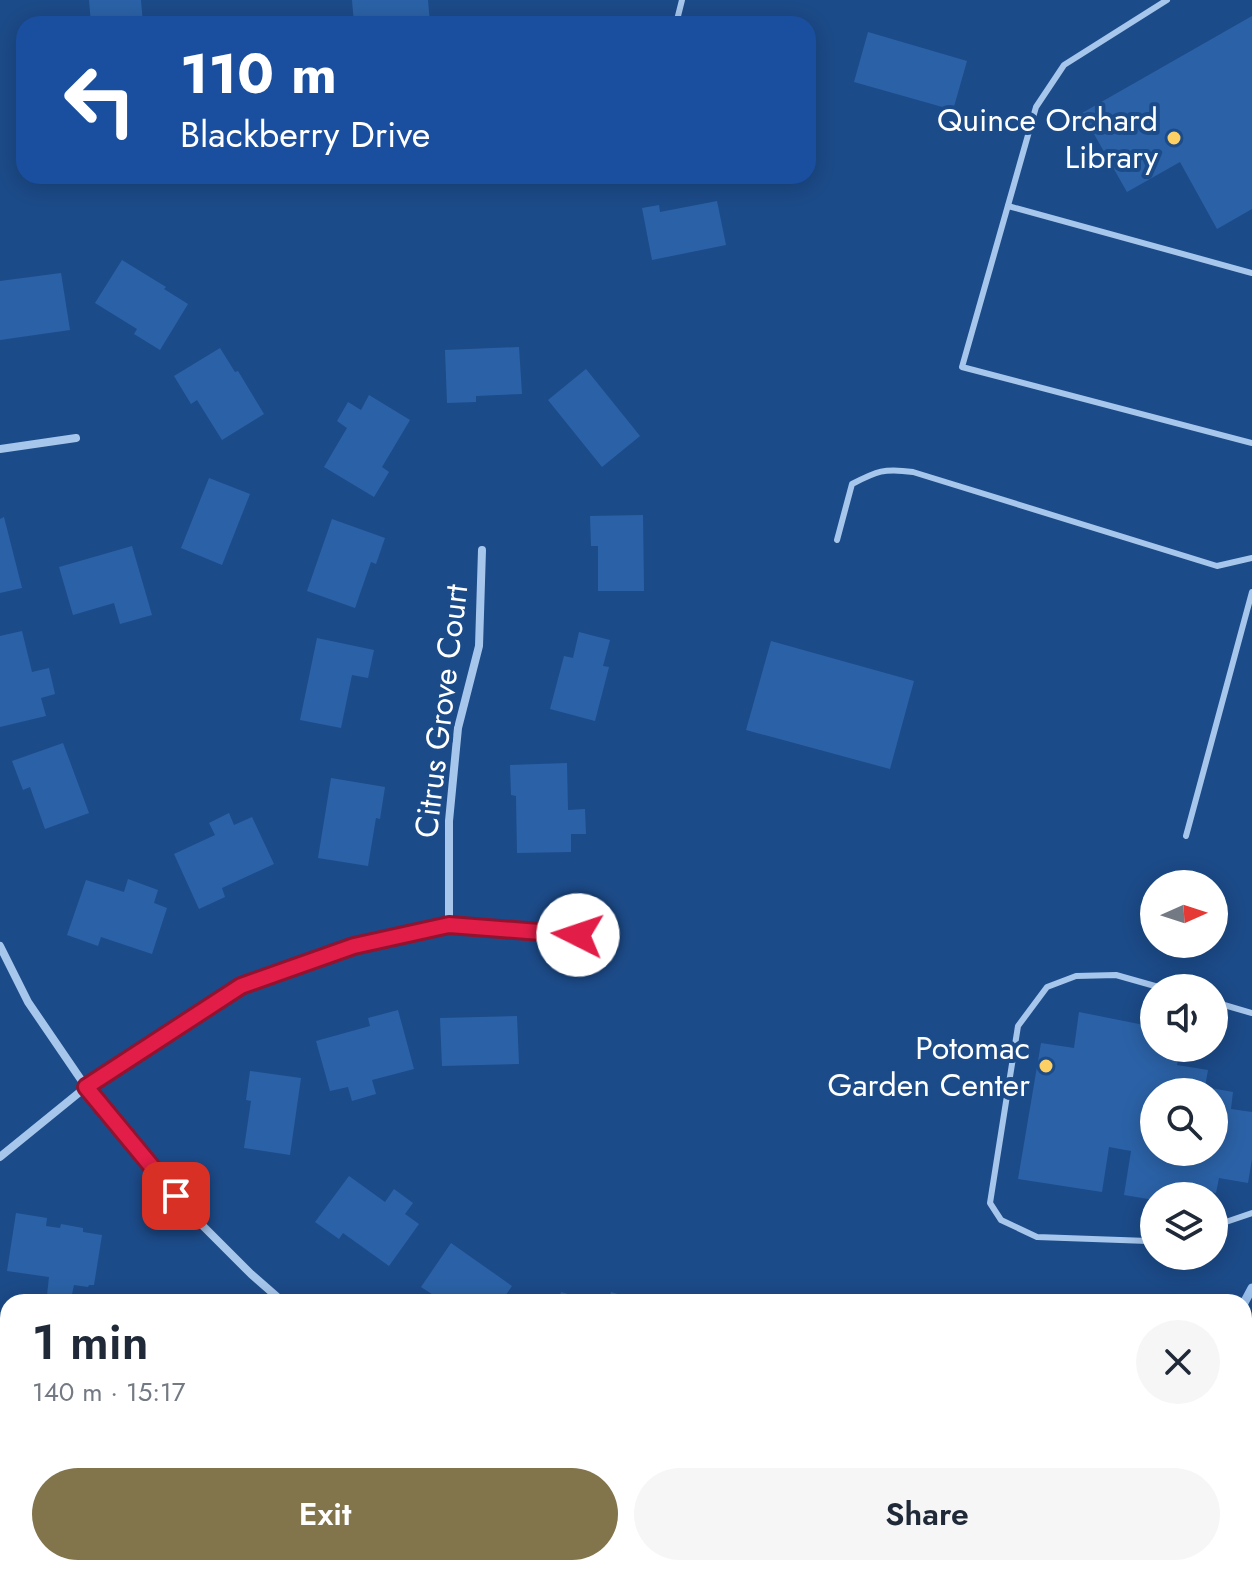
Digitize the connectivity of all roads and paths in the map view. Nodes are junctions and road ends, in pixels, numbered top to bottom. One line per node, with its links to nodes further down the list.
1 (1167, 0): 2 (lane)
2 (1008, 206): 3 (lane); 5 (lane)
3 (1252, 273)
4 (76, 438): 6 (street)
5 (1252, 443)
6 (0, 449)
7 (837, 540): 9 (lane)
8 (482, 550): 12 (street, Citrus Grove Court)
9 (1252, 558)
10 (1252, 592): 11 (lane)
11 (1186, 836)
12 (449, 925): 13 (street); 18 (street)
13 (578, 935)
14 (0, 946): 18 (street)
15 (1140, 982): 22 (lane)
16 (1228, 1006): 17 (lane)
17 (1252, 1013)
18 (86, 1087): 19 (street); 23 (street)
19 (0, 1157)
20 (1252, 1213): 21 (lane)
21 (1228, 1221)
22 (1140, 1241)
23 (274, 1294)

